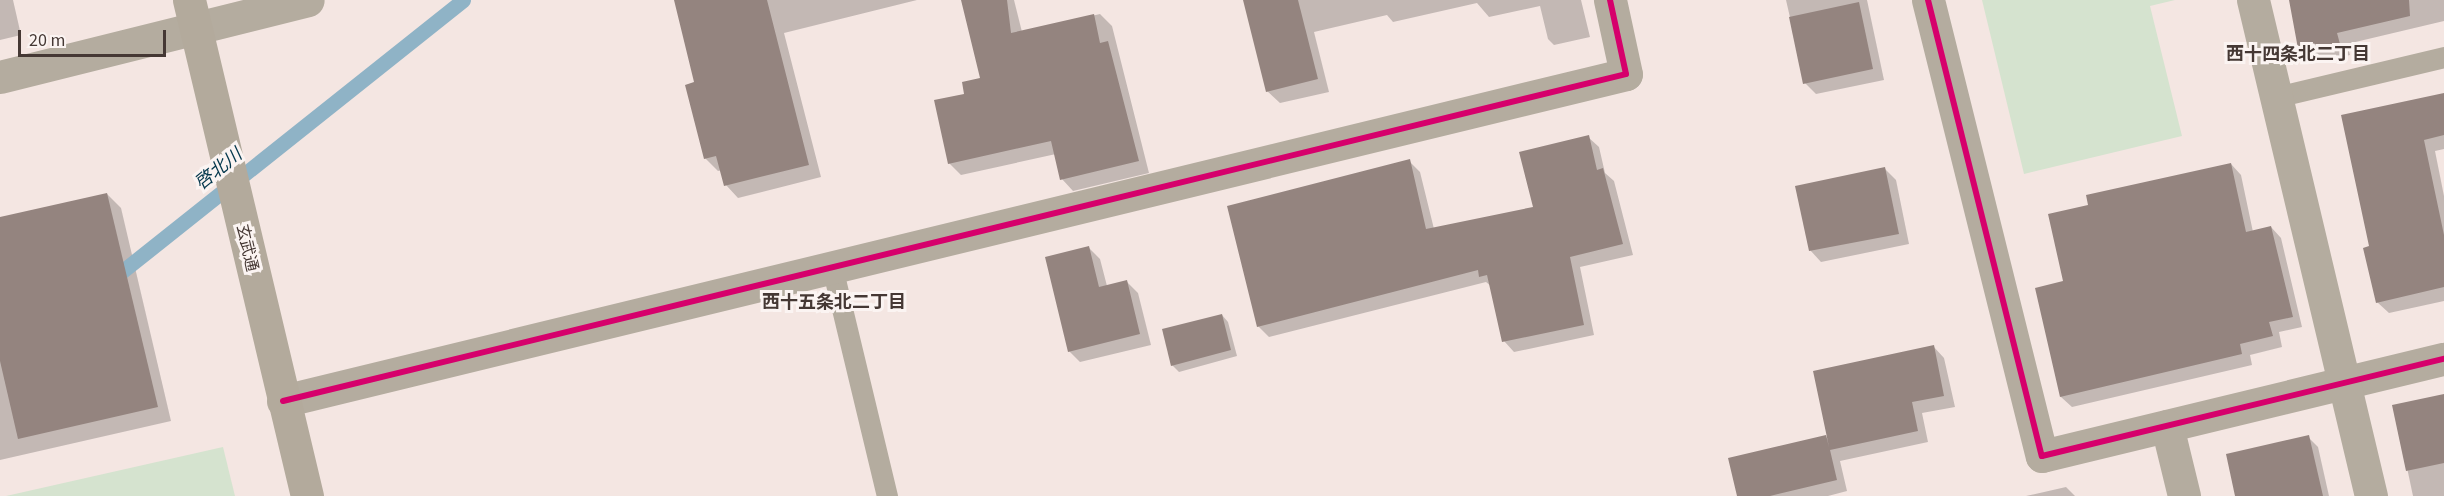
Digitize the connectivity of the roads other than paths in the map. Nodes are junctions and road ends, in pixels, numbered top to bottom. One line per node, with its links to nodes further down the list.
1 (308, 0): 5 (street)
2 (1610, 0): 9 (street)
3 (1928, 0): 13 (street)
4 (2253, 0): 8 (street)
5 (192, 14): 7 (street); 12 (street, 玄武通)
6 (2444, 57): 8 (lane)
7 (0, 77)
8 (2276, 97): 11 (street)
9 (832, 267): 12 (street); 15 (lane)
10 (2444, 359): 11 (street)
11 (2344, 383): 13 (street); 17 (street)
12 (284, 401): 14 (street, 玄武通)
13 (2167, 426): 16 (street)
14 (308, 496)
15 (887, 496)
16 (2184, 496)
17 (2371, 496)

